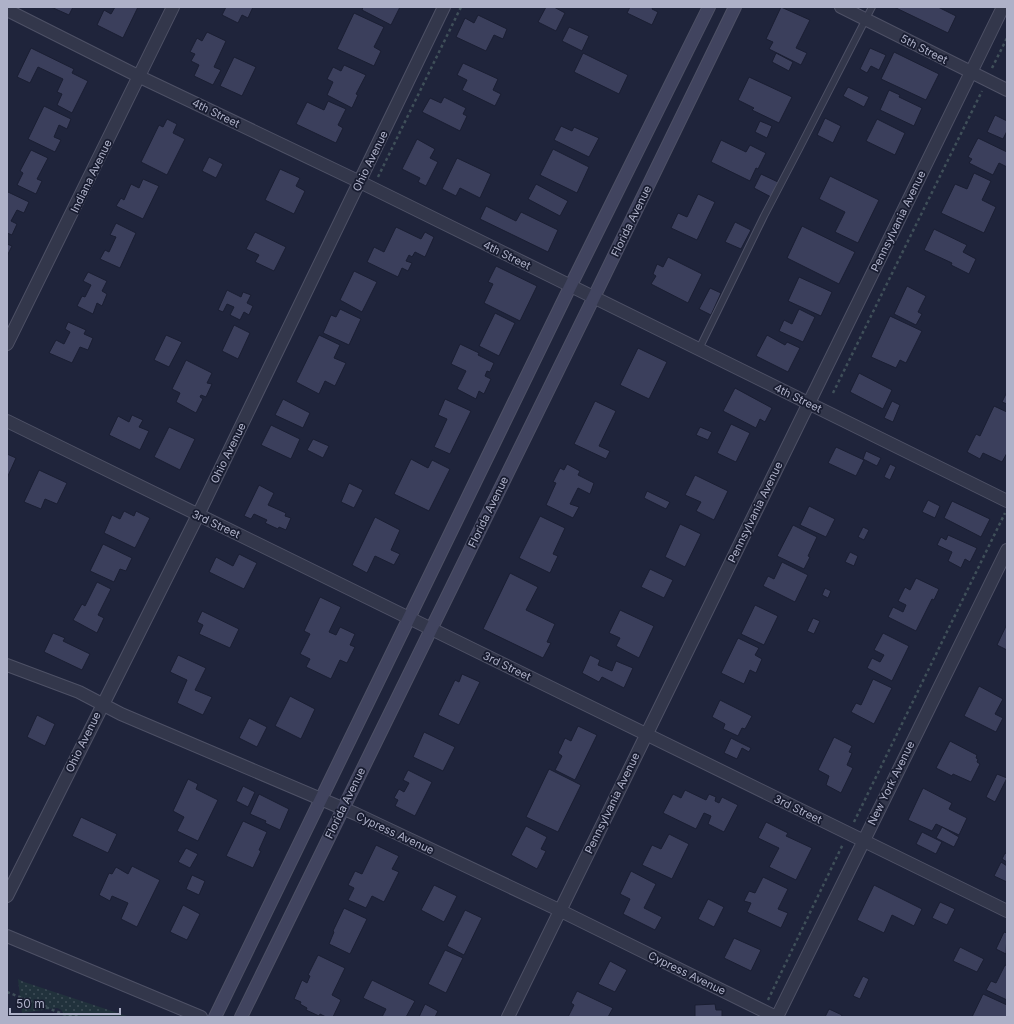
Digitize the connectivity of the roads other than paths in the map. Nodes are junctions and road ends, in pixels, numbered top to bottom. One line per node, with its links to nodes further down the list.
1 (174, 7): 11 (street, Indiana Avenue)
2 (444, 7): 13 (street, Ohio Avenue)
3 (709, 7): 14 (main road)
4 (735, 7): 15 (main road, Florida Avenue)
5 (841, 7): 9 (street, 5th Street)
6 (872, 7): 9 (lane)
7 (1003, 7): 10 (street, Pennsylvania Avenue)
8 (7, 10): 11 (street, 4th Street)
9 (866, 19): 10 (street, 5th Street); 17 (lane)
10 (971, 72): 12 (street, 5th Street); 18 (street, Pennsylvania Avenue)
11 (140, 77): 13 (street, 4th Street); 16 (street, Indiana Avenue)
12 (1007, 90)
13 (360, 182): 14 (street, 4th Street); 21 (street, Ohio Avenue)
14 (570, 287): 15 (street, 4th Street); 23 (main road)
15 (594, 298): 17 (street, 4th Street); 24 (main road, Florida Avenue)
16 (7, 344)
17 (699, 349): 18 (street, 4th Street)
18 (808, 403): 20 (street, 4th Street); 27 (street, Pennsylvania Avenue)
19 (7, 421): 21 (street, 3rd Street)
20 (1007, 501)
21 (198, 515): 23 (street, 3rd Street); 26 (street, Ohio Avenue)
22 (1007, 550): 30 (street, New York Avenue)
23 (410, 618): 24 (street, 3rd Street); 28 (main road)
24 (431, 628): 27 (street, 3rd Street); 29 (main road, Florida Avenue)
25 (7, 665): 26 (street, Cypress Avenue)
26 (102, 704): 28 (street, Cypress Avenue); 31 (street, Ohio Avenue)
27 (646, 735): 30 (street, 3rd Street); 32 (street, Pennsylvania Avenue)
28 (320, 800): 29 (street, Cypress Avenue); 36 (main road)
29 (342, 809): 32 (street, Cypress Avenue); 37 (main road, Florida Avenue)
30 (863, 841): 33 (street, 3rd Street); 39 (street, New York Avenue)
31 (7, 896)
32 (559, 910): 38 (street, Pennsylvania Avenue); 39 (street, Cypress Avenue)
33 (1007, 911)
34 (7, 936): 35 (street)
35 (201, 1017)
36 (215, 1017)
37 (241, 1017)
38 (508, 1017)
39 (776, 1017)

